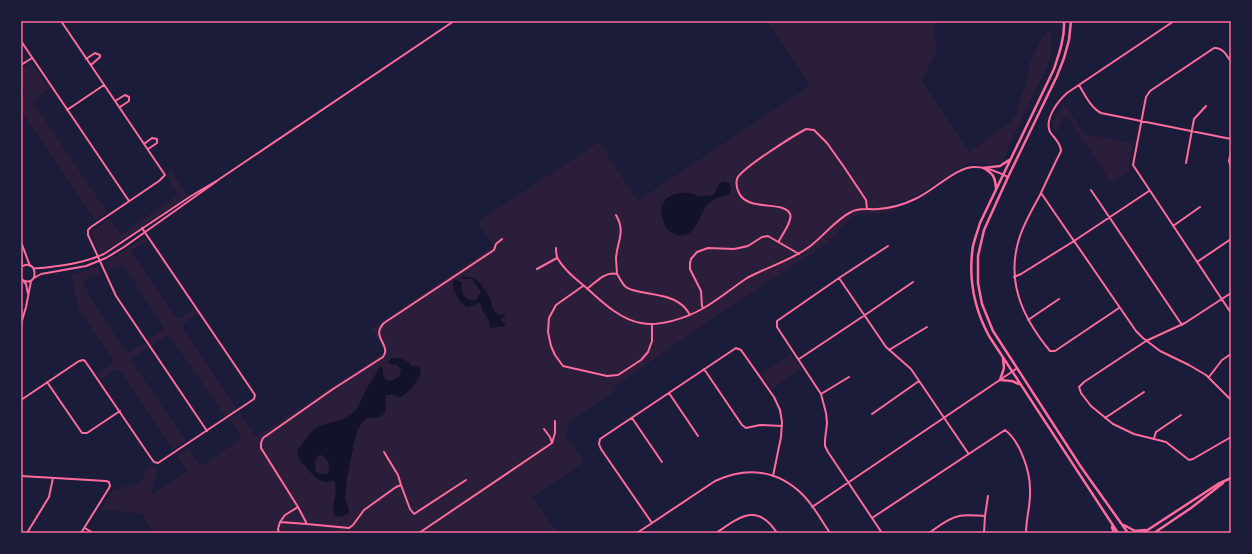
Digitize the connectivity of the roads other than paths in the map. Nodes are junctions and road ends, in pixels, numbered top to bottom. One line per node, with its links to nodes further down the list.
1 (65, 21): 6 (street)
2 (454, 21): 31 (street)
3 (1064, 21): 25 (main road)
4 (1071, 21): 30 (main road)
5 (1173, 21): 14 (street)
6 (62, 22): 9 (street)
7 (21, 41): 8 (street)
8 (32, 58): 11 (street); 18 (street)
9 (86, 59): 12 (street); 12 (street)
10 (1231, 62): 19 (street)
11 (21, 65)
12 (90, 65): 13 (street)
13 (104, 85): 15 (street); 18 (street)
14 (1079, 85): 19 (street); 35 (street)
15 (115, 101): 17 (street); 17 (street)
16 (1206, 106): 20 (street)
17 (120, 108): 22 (street)
18 (67, 110): 36 (street)
19 (1141, 122): 20 (street); 34 (street)
20 (1192, 132): 21 (street); 26 (street)
21 (1231, 139)
22 (144, 144): 23 (street); 23 (street)
23 (148, 149): 36 (street)
24 (1231, 151): 27 (street)
25 (1011, 158): 28 (main road); 29 (main road)
26 (1186, 164)
27 (1231, 167)
28 (983, 168): 29 (street); 32 (main road); 38 (street)
29 (1003, 174): 30 (street); 32 (main road)
30 (1008, 177): 89 (main road)
31 (218, 180): 42 (street); 43 (street)
32 (996, 188): 87 (main road)
33 (1091, 190): 40 (street)
34 (1149, 191): 40 (street); 41 (street)
35 (1041, 193): 46 (street); 62 (street)
36 (129, 201): 53 (street)
37 (1200, 207): 41 (street)
38 (867, 209): 48 (street); 51 (street)
39 (616, 215): 61 (street)
40 (1110, 217): 46 (street); 82 (street)
41 (1173, 226): 56 (street)
42 (142, 228): 43 (street); 53 (street)
43 (145, 232): 55 (street); 112 (street)
44 (502, 239): 129 (street)
45 (1231, 239): 56 (street)
46 (1074, 241): 62 (street); 75 (street)
47 (21, 242): 57 (street)
48 (779, 242): 51 (street); 74 (street)
49 (888, 246): 64 (street)
50 (556, 248): 54 (street)
51 (799, 254): 74 (street)
52 (21, 256): 58 (street)
53 (97, 257): 55 (street); 59 (street)
54 (557, 258): 60 (street); 68 (street)
55 (99, 261): 63 (street); 112 (street)
56 (1197, 262): 73 (street)
57 (30, 266): 58 (street); 59 (street)
58 (21, 267)
59 (33, 268): 63 (street)
60 (537, 269)
61 (617, 274): 69 (street); 77 (street)
62 (1014, 276): 79 (street)
63 (34, 278): 66 (street)
64 (839, 278): 78 (street); 88 (street)
65 (22, 280): 66 (street); 71 (street)
66 (31, 281): 71 (street)
67 (913, 282): 78 (street)
68 (583, 286): 69 (street); 81 (street)
69 (587, 289): 81 (street)
70 (1231, 293): 73 (street)
71 (28, 298): 80 (street)
72 (1059, 299): 79 (street)
73 (1222, 300): 76 (street); 82 (street)
74 (703, 308): 77 (street)
75 (1119, 308): 79 (street); 84 (street)
76 (1231, 313)
77 (690, 315): 81 (street)
78 (864, 315): 85 (street); 88 (street)
79 (1028, 320)
80 (21, 324)
81 (652, 324)
82 (1182, 325): 84 (street)
83 (927, 327): 85 (street)
84 (1146, 341): 93 (street); 108 (street)
85 (889, 350): 95 (street)
86 (1231, 354): 93 (street)
87 (1002, 357): 91 (main road); 94 (main road)
88 (798, 359): 100 (street)
89 (1016, 369): 91 (street); 137 (main road)
90 (704, 370): 99 (street); 110 (street); 110 (street)
91 (1012, 372): 94 (street); 97 (main road)
92 (849, 377): 100 (street)
93 (1208, 378): 102 (street)
94 (1000, 380): 97 (main road); 106 (street)
95 (919, 381): 104 (street); 106 (street)
96 (47, 382): 101 (street); 103 (street); 103 (street)
97 (1020, 384): 134 (main road)
98 (1144, 392): 108 (street)
99 (669, 393): 107 (street); 113 (street)
100 (821, 394): 125 (street)
101 (21, 400)
102 (1231, 400)
103 (120, 411): 112 (street)
104 (872, 414)
105 (1182, 415): 115 (street)
106 (944, 417): 118 (street); 125 (street)
107 (632, 418): 119 (street); 135 (street)
108 (1105, 418): 115 (street)
109 (555, 421): 116 (street)
110 (782, 426): 121 (street)
111 (544, 429): 116 (street)
112 (207, 431)
113 (698, 436)
114 (1231, 437): 115 (street)
115 (1154, 438)
116 (552, 443): 144 (street)
117 (384, 452): 127 (street)
118 (968, 453): 132 (street); 152 (street)
119 (662, 462)
120 (21, 476): 122 (street)
121 (773, 476): 130 (street); 135 (street)
122 (53, 478): 138 (street); 140 (street)
123 (1231, 478): 126 (main road)
124 (466, 480): 127 (street)
125 (848, 482): 130 (street); 132 (street)
126 (1225, 482): 139 (main road); 157 (main road)
127 (401, 485): 136 (street)
128 (988, 496): 131 (street)
129 (298, 507): 133 (street); 136 (street)
130 (812, 507): 148 (street)
131 (985, 516): 150 (street); 151 (street)
132 (872, 518): 149 (street)
133 (280, 522): 136 (street); 143 (street)
134 (1111, 522): 153 (main road); 154 (main road)
135 (652, 523): 145 (street)
136 (307, 524)
137 (1123, 524): 139 (main road); 155 (main road)
138 (85, 528): 141 (street); 142 (street)
139 (1148, 530): 156 (main road)
140 (28, 533)
141 (81, 533)
142 (93, 533)
143 (279, 533)
144 (419, 533)
145 (637, 533)
146 (716, 533): 147 (street)
147 (777, 533)
148 (830, 533)
149 (882, 533)
150 (929, 533)
151 (984, 533)
152 (1026, 533)
153 (1114, 533)
154 (1118, 533)
155 (1128, 533)
156 (1143, 533)
157 (1154, 533)

